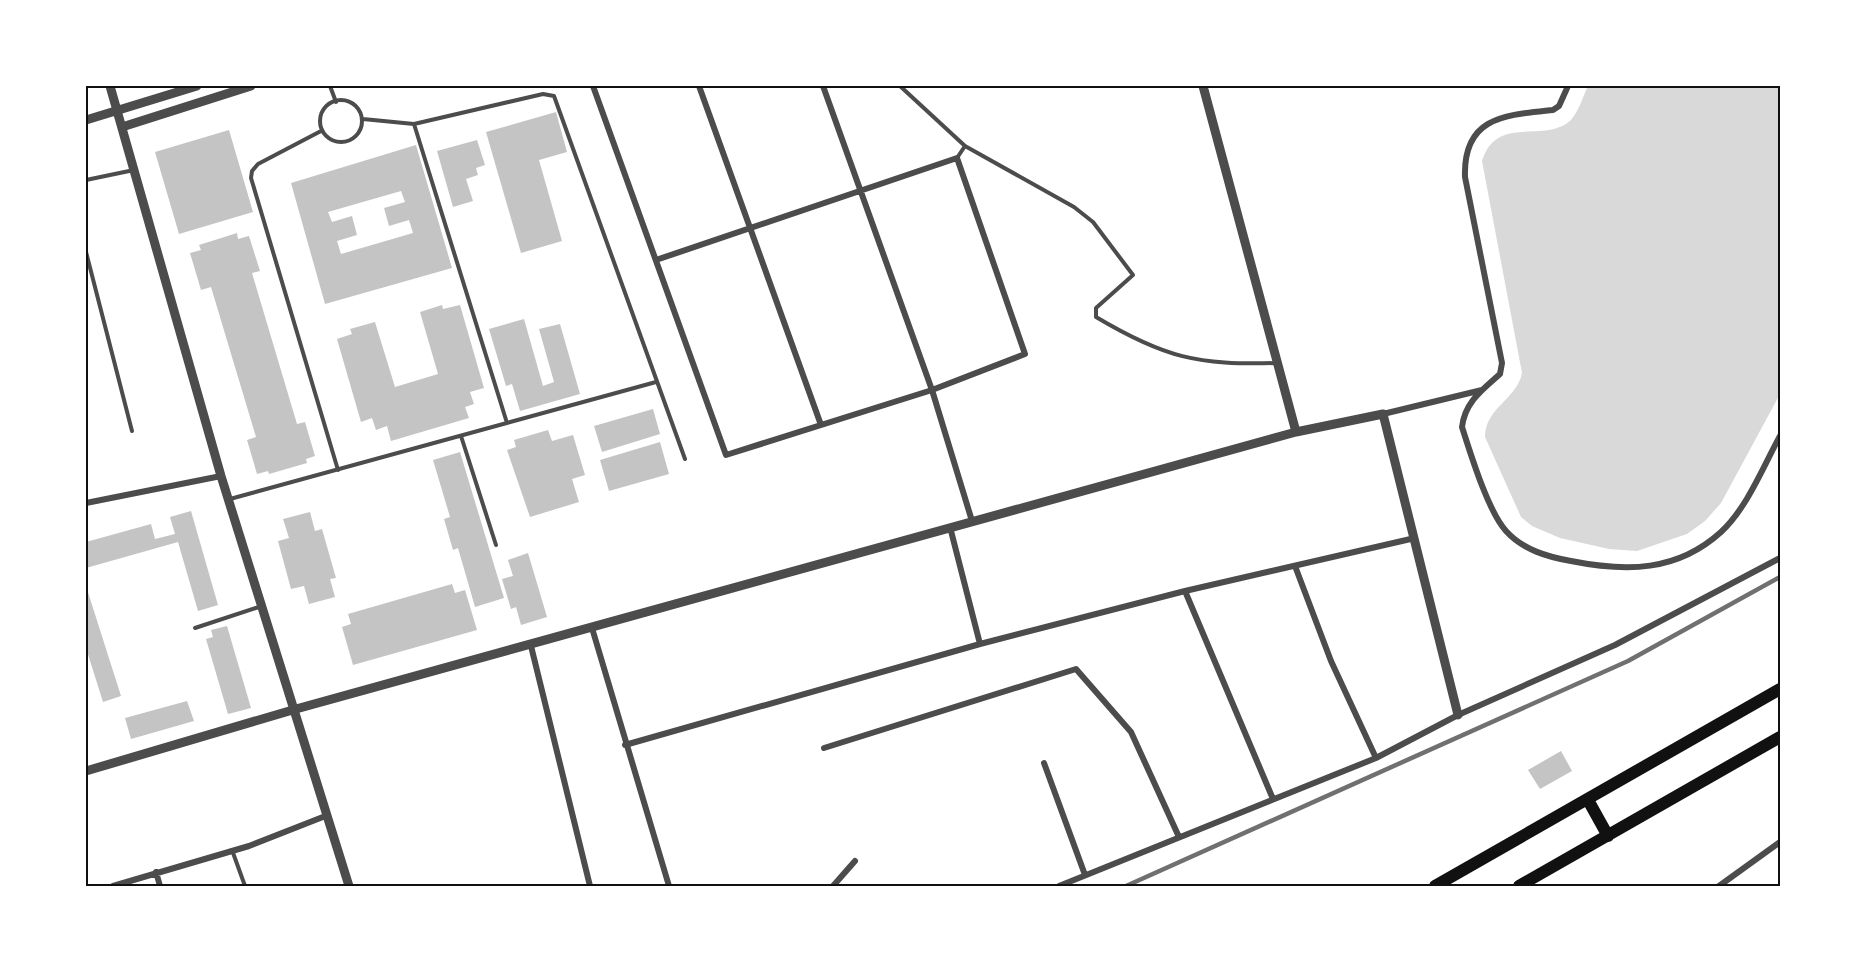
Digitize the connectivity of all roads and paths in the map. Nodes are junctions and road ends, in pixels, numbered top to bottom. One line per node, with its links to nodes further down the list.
1 (110, 86): 13 (street)
2 (197, 86): 11 (street); 13 (street)
3 (251, 86): 11 (street)
4 (330, 86): 12 (lane)
5 (593, 86): 26 (street)
6 (699, 86): 24 (street)
7 (823, 86): 23 (street)
8 (900, 86): 19 (lane)
9 (1203, 86): 27 (street)
10 (1568, 86): 30 (street)
11 (201, 102): 17 (street)
12 (336, 102): 14 (lane); 18 (lane)
13 (117, 110): 15 (street); 17 (street)
14 (363, 119): 16 (lane); 18 (lane)
15 (86, 120)
16 (414, 124): 28 (lane); 32 (lane)
17 (122, 128): 21 (street)
18 (321, 131): 39 (lane)
19 (965, 146): 20 (lane); 27 (lane)
20 (957, 158): 23 (street); 29 (street)
21 (134, 170): 22 (lane); 40 (street)
22 (86, 180)
23 (862, 192): 24 (street); 29 (street)
24 (751, 229): 26 (street); 33 (street)
25 (86, 252): 34 (lane)
26 (656, 260): 33 (street)
27 (1278, 363): 35 (street)
28 (656, 382): 32 (lane); 38 (lane)
29 (932, 390): 33 (street); 43 (street)
30 (1483, 390): 31 (street); 37 (street)
31 (1383, 414): 35 (street); 45 (street)
32 (507, 423): 36 (lane)
33 (821, 425)
34 (132, 431)
35 (1296, 432): 43 (street)
36 (461, 436): 39 (lane); 46 (lane)
37 (1780, 436)
38 (685, 459)
39 (338, 470): 41 (lane)
40 (221, 476): 41 (street); 42 (street)
41 (229, 500): 50 (street)
42 (86, 503)
43 (972, 521): 44 (street)
44 (950, 527): 52 (street); 53 (street)
45 (1415, 538): 48 (street); 57 (street)
46 (496, 545)
47 (1780, 558): 57 (street)
48 (1295, 566): 49 (street); 61 (street)
49 (1185, 591): 53 (street); 64 (street)
50 (263, 606): 51 (lane); 56 (street)
51 (195, 628)
52 (592, 628): 54 (street); 59 (street)
53 (980, 644): 59 (street)
54 (531, 646): 56 (street); 78 (street)
55 (1780, 689): 65 (main road)
56 (296, 709): 63 (street); 66 (street)
57 (1458, 715): 61 (street)
58 (1780, 736): 67 (main road)
59 (625, 746): 79 (street)
60 (824, 748): 68 (street)
61 (1376, 758): 64 (street)
62 (1044, 763): 73 (street)
63 (86, 771)
64 (1273, 799): 68 (street)
65 (1588, 800): 67 (main road); 82 (main road)
66 (327, 815): 70 (street); 77 (street)
67 (1608, 836): 83 (main road)
68 (1179, 837): 73 (street)
69 (1780, 842): 84 (street)
70 (232, 850): 72 (street); 76 (lane)
71 (855, 861): 80 (street)
72 (156, 872): 74 (street); 75 (street)
73 (1085, 874): 81 (street)
74 (113, 886)
75 (160, 886)
76 (245, 886)
77 (349, 886)
78 (590, 886)
79 (669, 886)
80 (833, 886)
81 (1059, 886)
82 (1435, 886)
83 (1519, 886)
84 (1719, 886)

